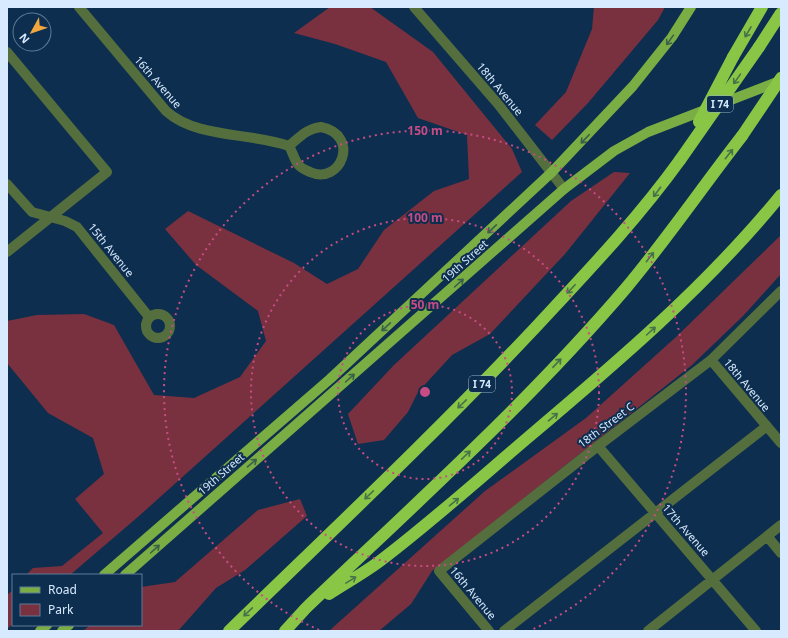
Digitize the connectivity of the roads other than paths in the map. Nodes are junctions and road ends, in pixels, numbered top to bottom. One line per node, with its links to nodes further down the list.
1 (79, 7): 8 (street, 16th Avenue)
2 (414, 7): 10 (street, 18th Avenue)
3 (690, 7): 10 (main road, 19th Street, one-way to 10)
4 (762, 7): 9 (highway, one-way to 9, bridge)
5 (781, 13): 9 (highway, I 74, one-way to 9, bridge)
6 (7, 52): 14 (street)
7 (781, 79): 12 (main road, 19th Street); 30 (highway, one-way to 7, bridge)
8 (289, 146): 8 (street)
9 (680, 160): 32 (highway, I 74, one-way to 32)
10 (552, 172): 12 (street, 18th Avenue); 27 (main road, 19th Street, one-way to 27)
11 (7, 184): 14 (street, 15th Avenue)
12 (564, 189): 28 (main road, 19th Street, one-way to 12)
13 (781, 195): 30 (highway, one-way to 13)
14 (50, 218): 15 (street); 17 (street, 15th Avenue)
15 (7, 252)
16 (781, 291): 18 (street, 18th Street C)
17 (150, 317)
18 (711, 360): 19 (street, 18th Avenue); 21 (street, 18th Street C)
19 (767, 426): 20 (street, 18th Avenue); 22 (street)
20 (781, 443)
21 (598, 446): 22 (street, 17th Avenue); 26 (street, 18th Street C)
22 (655, 512): 29 (street, 17th Avenue); 35 (street)
23 (781, 525): 24 (street)
24 (767, 536): 25 (street); 29 (street)
25 (781, 553)
26 (439, 571): 34 (street, 16th Avenue)
27 (105, 574)
28 (126, 574)
29 (712, 578): 31 (street); 36 (street, 17th Avenue)
30 (306, 608): 33 (highway)
31 (655, 629)
32 (229, 631)
33 (285, 631)
34 (489, 631)
35 (504, 631)
36 (756, 631)

